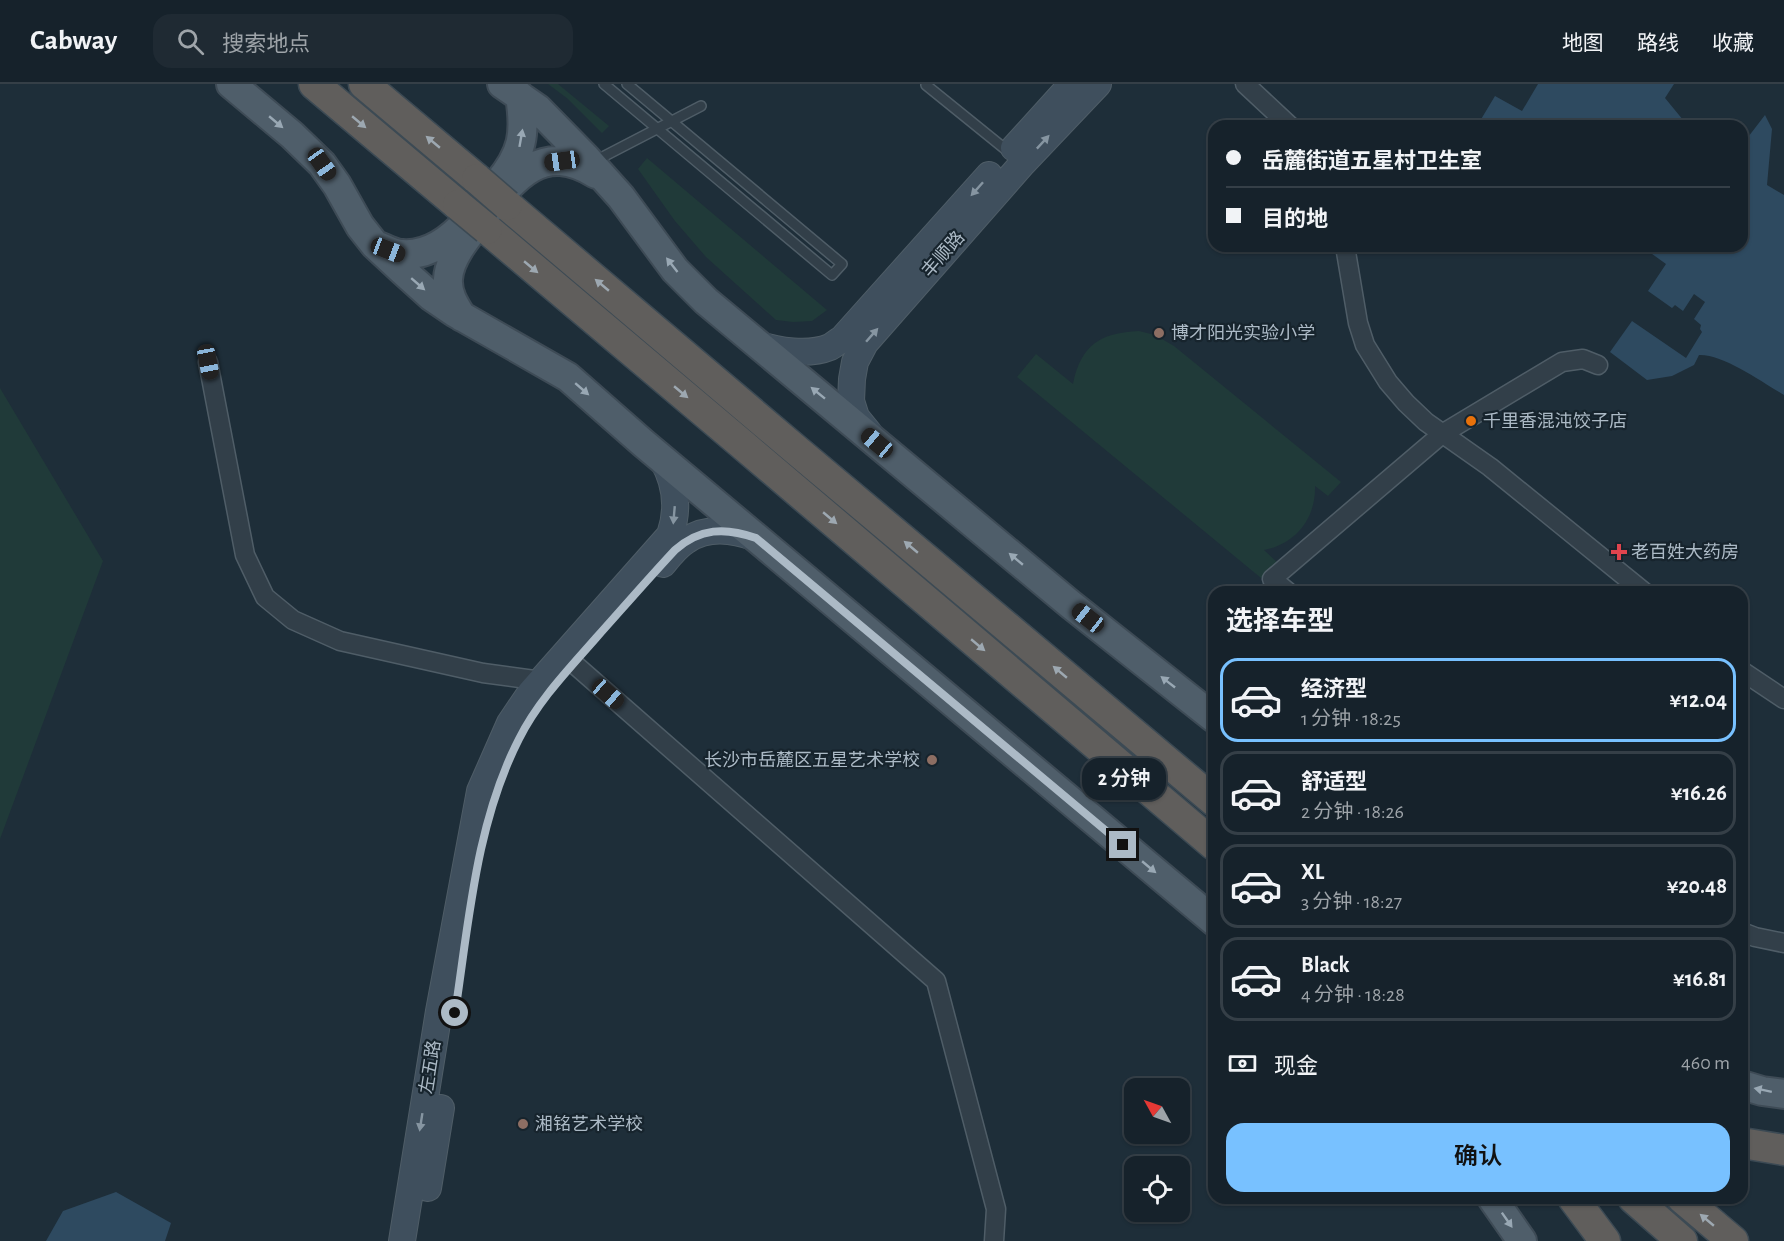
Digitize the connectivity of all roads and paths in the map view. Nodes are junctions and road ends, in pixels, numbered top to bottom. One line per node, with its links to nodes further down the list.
1 (231, 84): 17 (main road, one-way to 17)
2 (314, 84): 37 (highway, one-way to 37, bridge)
3 (364, 84): 33 (highway, one-way to 3, bridge)
4 (604, 84): 14 (lane)
5 (627, 84): 13 (lane)
6 (1072, 84): 15 (main road)
7 (1098, 84): 24 (main road, 丰顺路, one-way to 7)
8 (1245, 84): 12 (street)
9 (926, 85): 15 (lane)
10 (511, 90): 16 (main road); 17 (main road, one-way to 10)
11 (701, 106): 13 (lane)
12 (1284, 120)
13 (672, 121): 14 (lane); 14 (lane)
14 (658, 129): 16 (lane)
15 (1010, 153): 20 (main road, one-way to 20)
16 (599, 173): 19 (main road); 20 (main road, one-way to 16)
17 (375, 245): 19 (main road, one-way to 19)
18 (1346, 252): 23 (street)
19 (462, 317): 25 (main road, one-way to 25)
20 (757, 344): 24 (main road, one-way to 20)
21 (208, 362): 31 (street)
22 (1598, 365): 23 (street)
23 (1442, 434): 27 (street); 28 (street)
24 (877, 443): 34 (main road, one-way to 24)
25 (662, 459): 26 (main road); 31 (main road, 左五路, one-way to 31)
26 (756, 538): 29 (main road, 左五路); 38 (main road, one-way to 38)
27 (1281, 586)
28 (1637, 586)
29 (573, 663): 31 (main road, 左五路); 52 (street)
30 (1748, 675): 32 (street)
31 (548, 682): 50 (main road, 左五路, one-way to 50); 51 (main road, 左五路)
32 (1784, 699)
33 (1105, 710): 35 (highway); 36 (highway)
34 (1208, 713)
35 (1208, 784)
36 (1208, 796)
37 (1208, 841)
38 (1208, 916)
39 (1748, 935): 40 (street)
40 (1784, 943)
41 (1748, 1087): 42 (main road, one-way to 41)
42 (1784, 1094)
43 (1748, 1144): 44 (highway)
44 (1784, 1150)
45 (1496, 1204): 53 (main road, one-way to 53)
46 (1576, 1204): 54 (highway)
47 (1577, 1204): 55 (highway)
48 (1640, 1204): 56 (highway)
49 (1689, 1204): 57 (highway, one-way to 49)
50 (402, 1241)
51 (418, 1241)
52 (994, 1241)
53 (1522, 1241)
54 (1596, 1241)
55 (1605, 1241)
56 (1682, 1241)
57 (1732, 1241)

